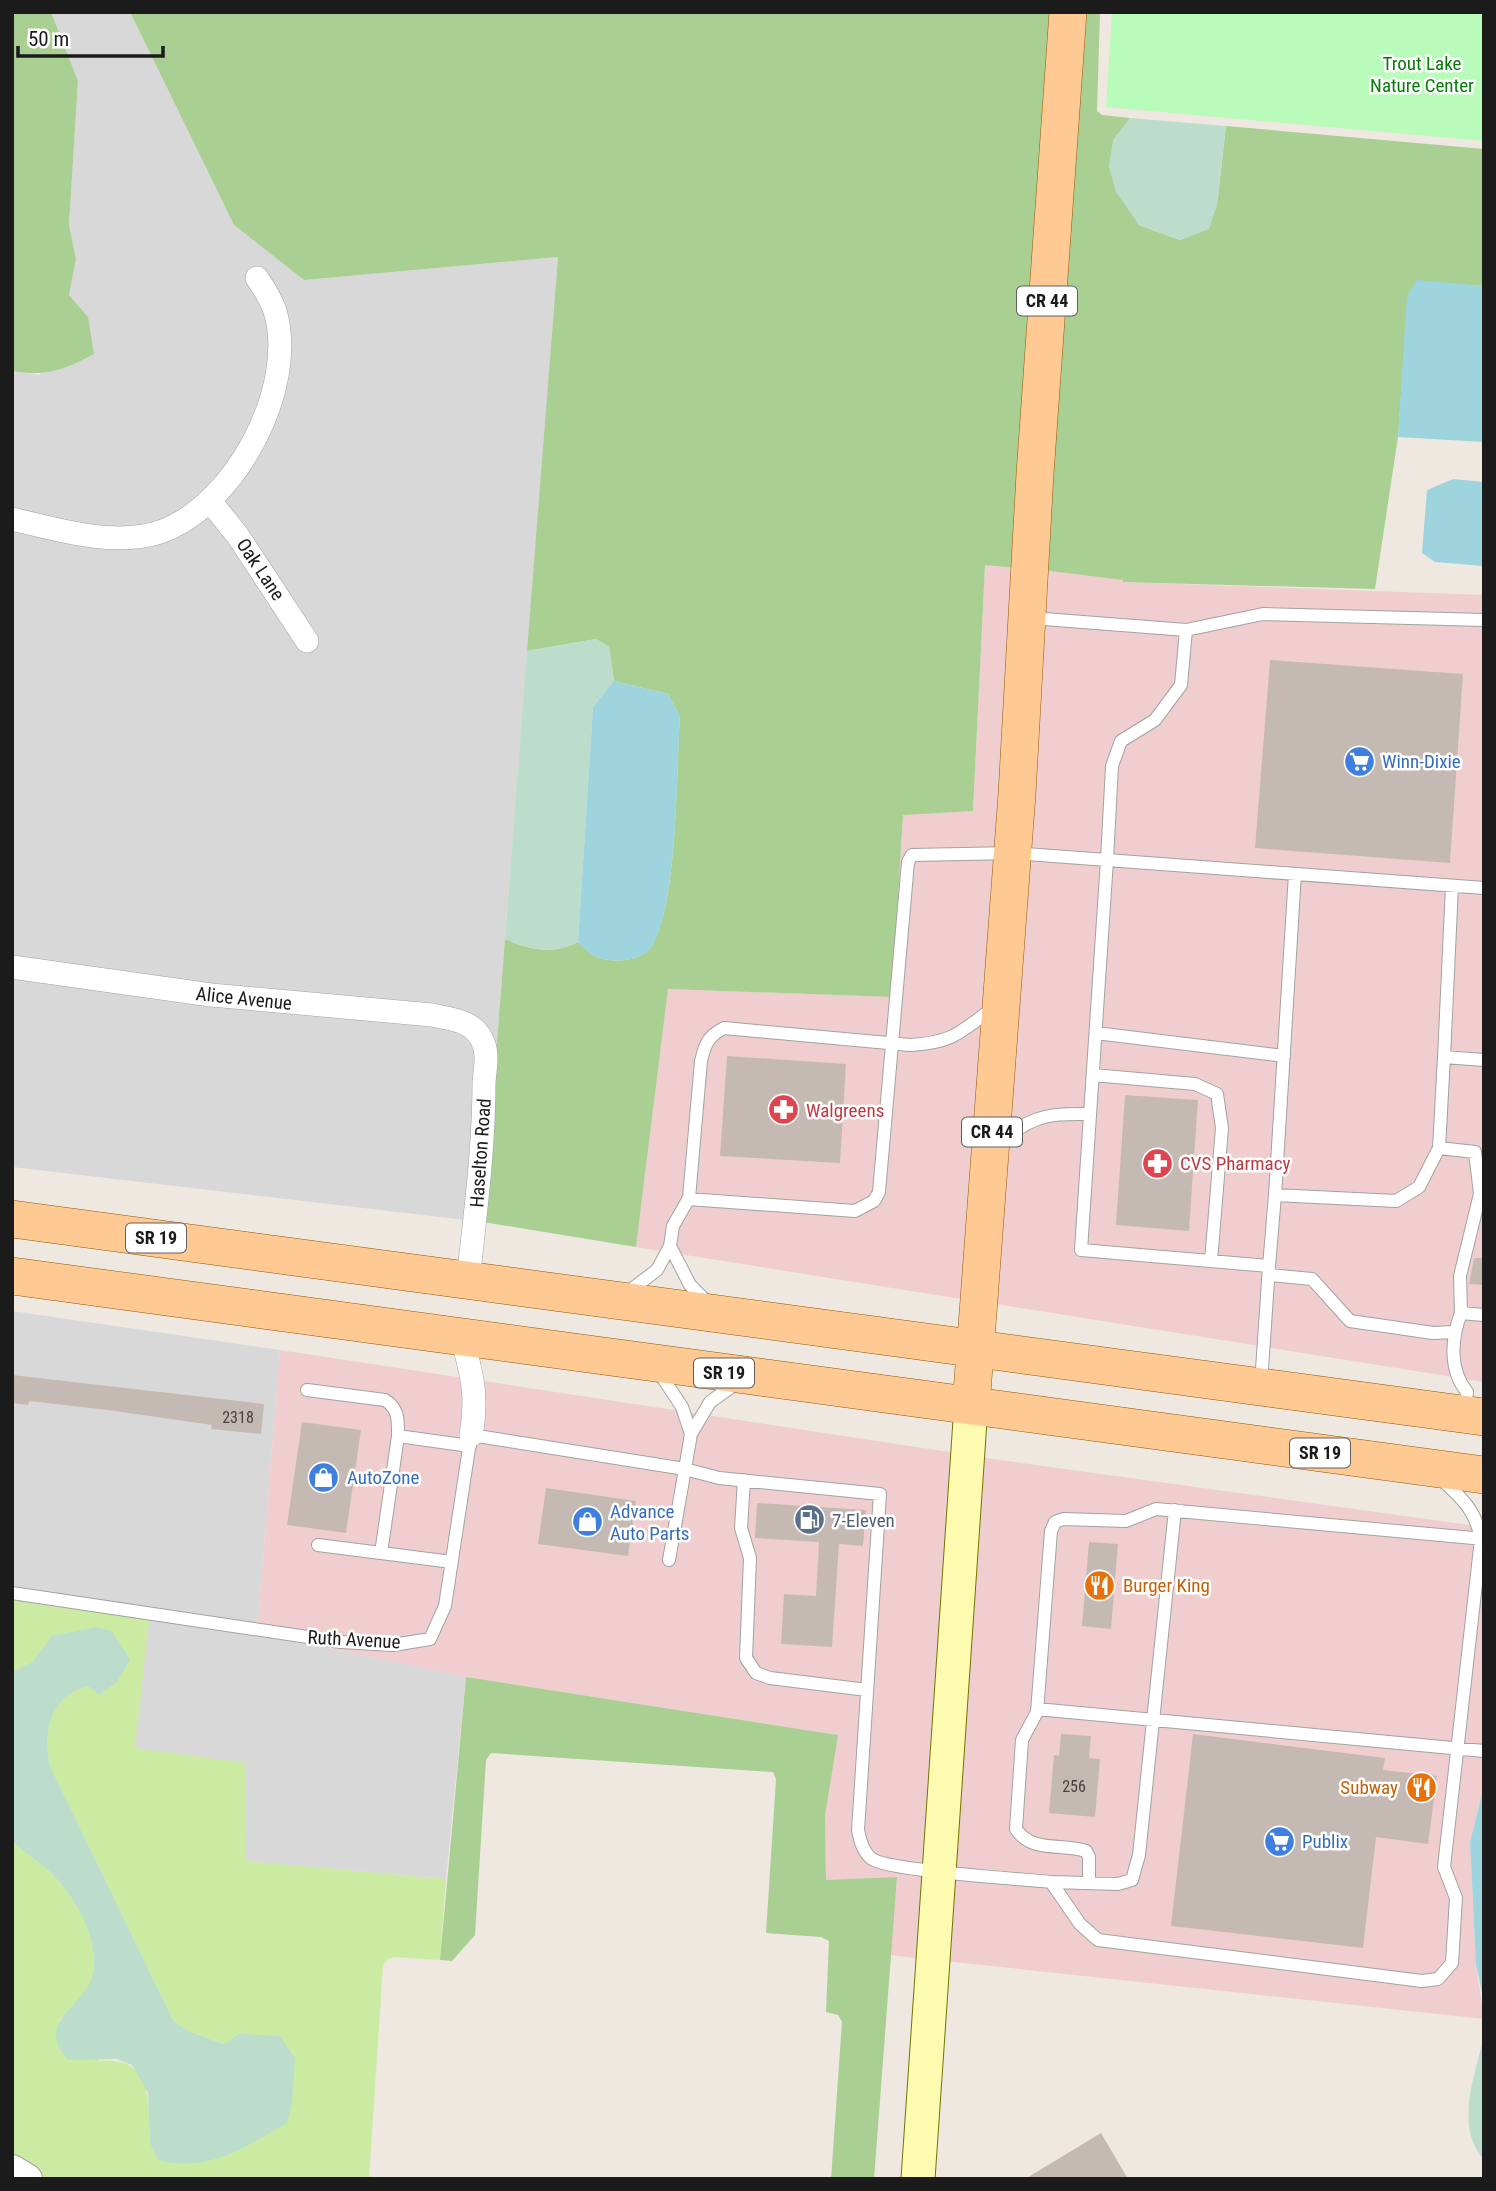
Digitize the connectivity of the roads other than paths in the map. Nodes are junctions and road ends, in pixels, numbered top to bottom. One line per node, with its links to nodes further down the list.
1 (1068, 12): 5 (main road, CR 44)
2 (257, 278): 3 (street)
3 (210, 501): 4 (street); 8 (street, Oak Lane)
4 (12, 519)
5 (1027, 617): 7 (lane); 9 (main road, CR 44)
6 (1484, 620): 7 (lane)
7 (1186, 630): 10 (lane)
8 (307, 641)
9 (1013, 853): 10 (lane); 15 (main road, CR 44); 18 (lane)
10 (1107, 860): 11 (lane); 17 (lane)
11 (1295, 874): 12 (lane); 19 (lane)
12 (1452, 886): 13 (lane); 20 (lane)
13 (1484, 888)
14 (12, 967): 16 (street, Alice Avenue)
15 (1002, 1001): 18 (lane); 24 (main road, CR 44)
16 (474, 1028): 33 (street, Haselton Road)
17 (1096, 1033): 19 (lane); 22 (lane)
18 (893, 1044): 27 (lane); 27 (lane)
19 (1284, 1056): 26 (lane)
20 (1444, 1057): 21 (lane); 25 (lane)
21 (1484, 1060)
22 (1093, 1075): 23 (lane); 30 (lane)
23 (1090, 1114): 24 (lane); 30 (lane)
24 (992, 1133): 41 (main road, CR 44)
25 (1439, 1148): 26 (lane); 36 (lane)
26 (1275, 1195): 31 (lane)
27 (688, 1199): 29 (lane)
28 (12, 1219): 33 (main road, SR 19)
29 (670, 1246): 35 (lane); 37 (lane)
30 (1211, 1261): 31 (lane)
31 (1269, 1271): 39 (lane); 44 (lane)
32 (12, 1276): 40 (main road, SR 19)
33 (468, 1280): 34 (main road, SR 19)
34 (526, 1288): 35 (main road, SR 19); 40 (main road)
35 (615, 1300): 37 (main road, SR 19)
36 (1461, 1313): 38 (lane); 39 (lane)
37 (720, 1314): 41 (main road, SR 19)
38 (1484, 1315)
39 (1454, 1332): 47 (lane)
40 (462, 1337): 42 (main road, SR 19); 50 (street, Ruth Avenue)
41 (975, 1349): 44 (main road, SR 19); 46 (main road, CR 44)
42 (652, 1363): 43 (main road, SR 19); 48 (lane)
43 (746, 1376): 46 (main road, SR 19); 48 (lane)
44 (1261, 1387): 47 (main road, SR 19)
45 (307, 1390): 49 (lane)
46 (971, 1406): 51 (main road, SR 19); 67 (main road, CR 44)
47 (1474, 1416)
48 (691, 1434): 52 (lane)
49 (398, 1436): 50 (lane); 58 (lane)
50 (470, 1440): 52 (lane); 60 (lane, Ruth Avenue)
51 (1429, 1468): 53 (main road, SR 19); 56 (lane)
52 (685, 1469): 54 (lane); 59 (lane)
53 (1484, 1475)
54 (744, 1480): 62 (lane); 62 (lane)
55 (1175, 1510): 56 (lane); 63 (lane); 64 (lane)
56 (1483, 1538): 65 (lane)
57 (318, 1545): 58 (lane)
58 (381, 1553): 60 (lane)
59 (669, 1560)
60 (452, 1562): 61 (lane, Ruth Avenue)
61 (12, 1593)
62 (867, 1690): 67 (lane)
63 (1037, 1709): 64 (lane); 69 (lane)
64 (1154, 1718): 65 (lane); 69 (lane)
65 (1457, 1751): 66 (lane); 68 (lane)
66 (1484, 1751)
67 (940, 1871): 68 (lane); 72 (main road, CR 44)
68 (1051, 1882): 69 (lane)
69 (1089, 1883)
70 (12, 2170): 71 (street)
71 (27, 2179)
72 (918, 2179)

